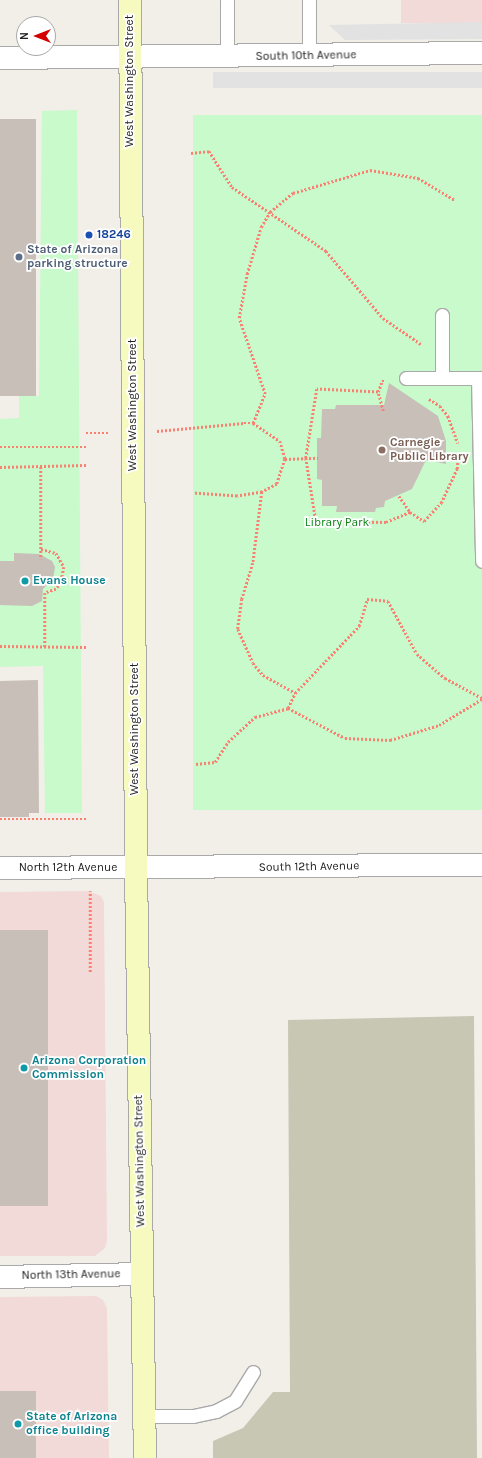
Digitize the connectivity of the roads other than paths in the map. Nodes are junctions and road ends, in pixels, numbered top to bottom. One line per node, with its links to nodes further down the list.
1 (130, 0): 8 (main road, West Washington Street)
2 (227, 0): 6 (lane)
3 (309, 0): 5 (lane)
4 (482, 53): 5 (street, South 10th Avenue)
5 (309, 56): 6 (street, South 10th Avenue)
6 (227, 57): 8 (street, South 10th Avenue)
7 (0, 58): 8 (street, South 10th Avenue)
8 (130, 58): 16 (main road, West Washington Street)
9 (442, 315): 11 (lane)
10 (406, 378): 11 (lane)
11 (442, 378): 12 (lane)
12 (480, 378): 13 (lane)
13 (482, 561)
14 (482, 865): 16 (street, South 12th Avenue)
15 (0, 868): 16 (street, North 12th Avenue)
16 (136, 868): 17 (main road, West Washington Street)
17 (142, 1274): 18 (street, North 13th Avenue); 20 (main road, West Washington Street)
18 (0, 1277)
19 (252, 1372): 20 (lane)
20 (145, 1416): 21 (main road, West Washington Street)
21 (145, 1458)

